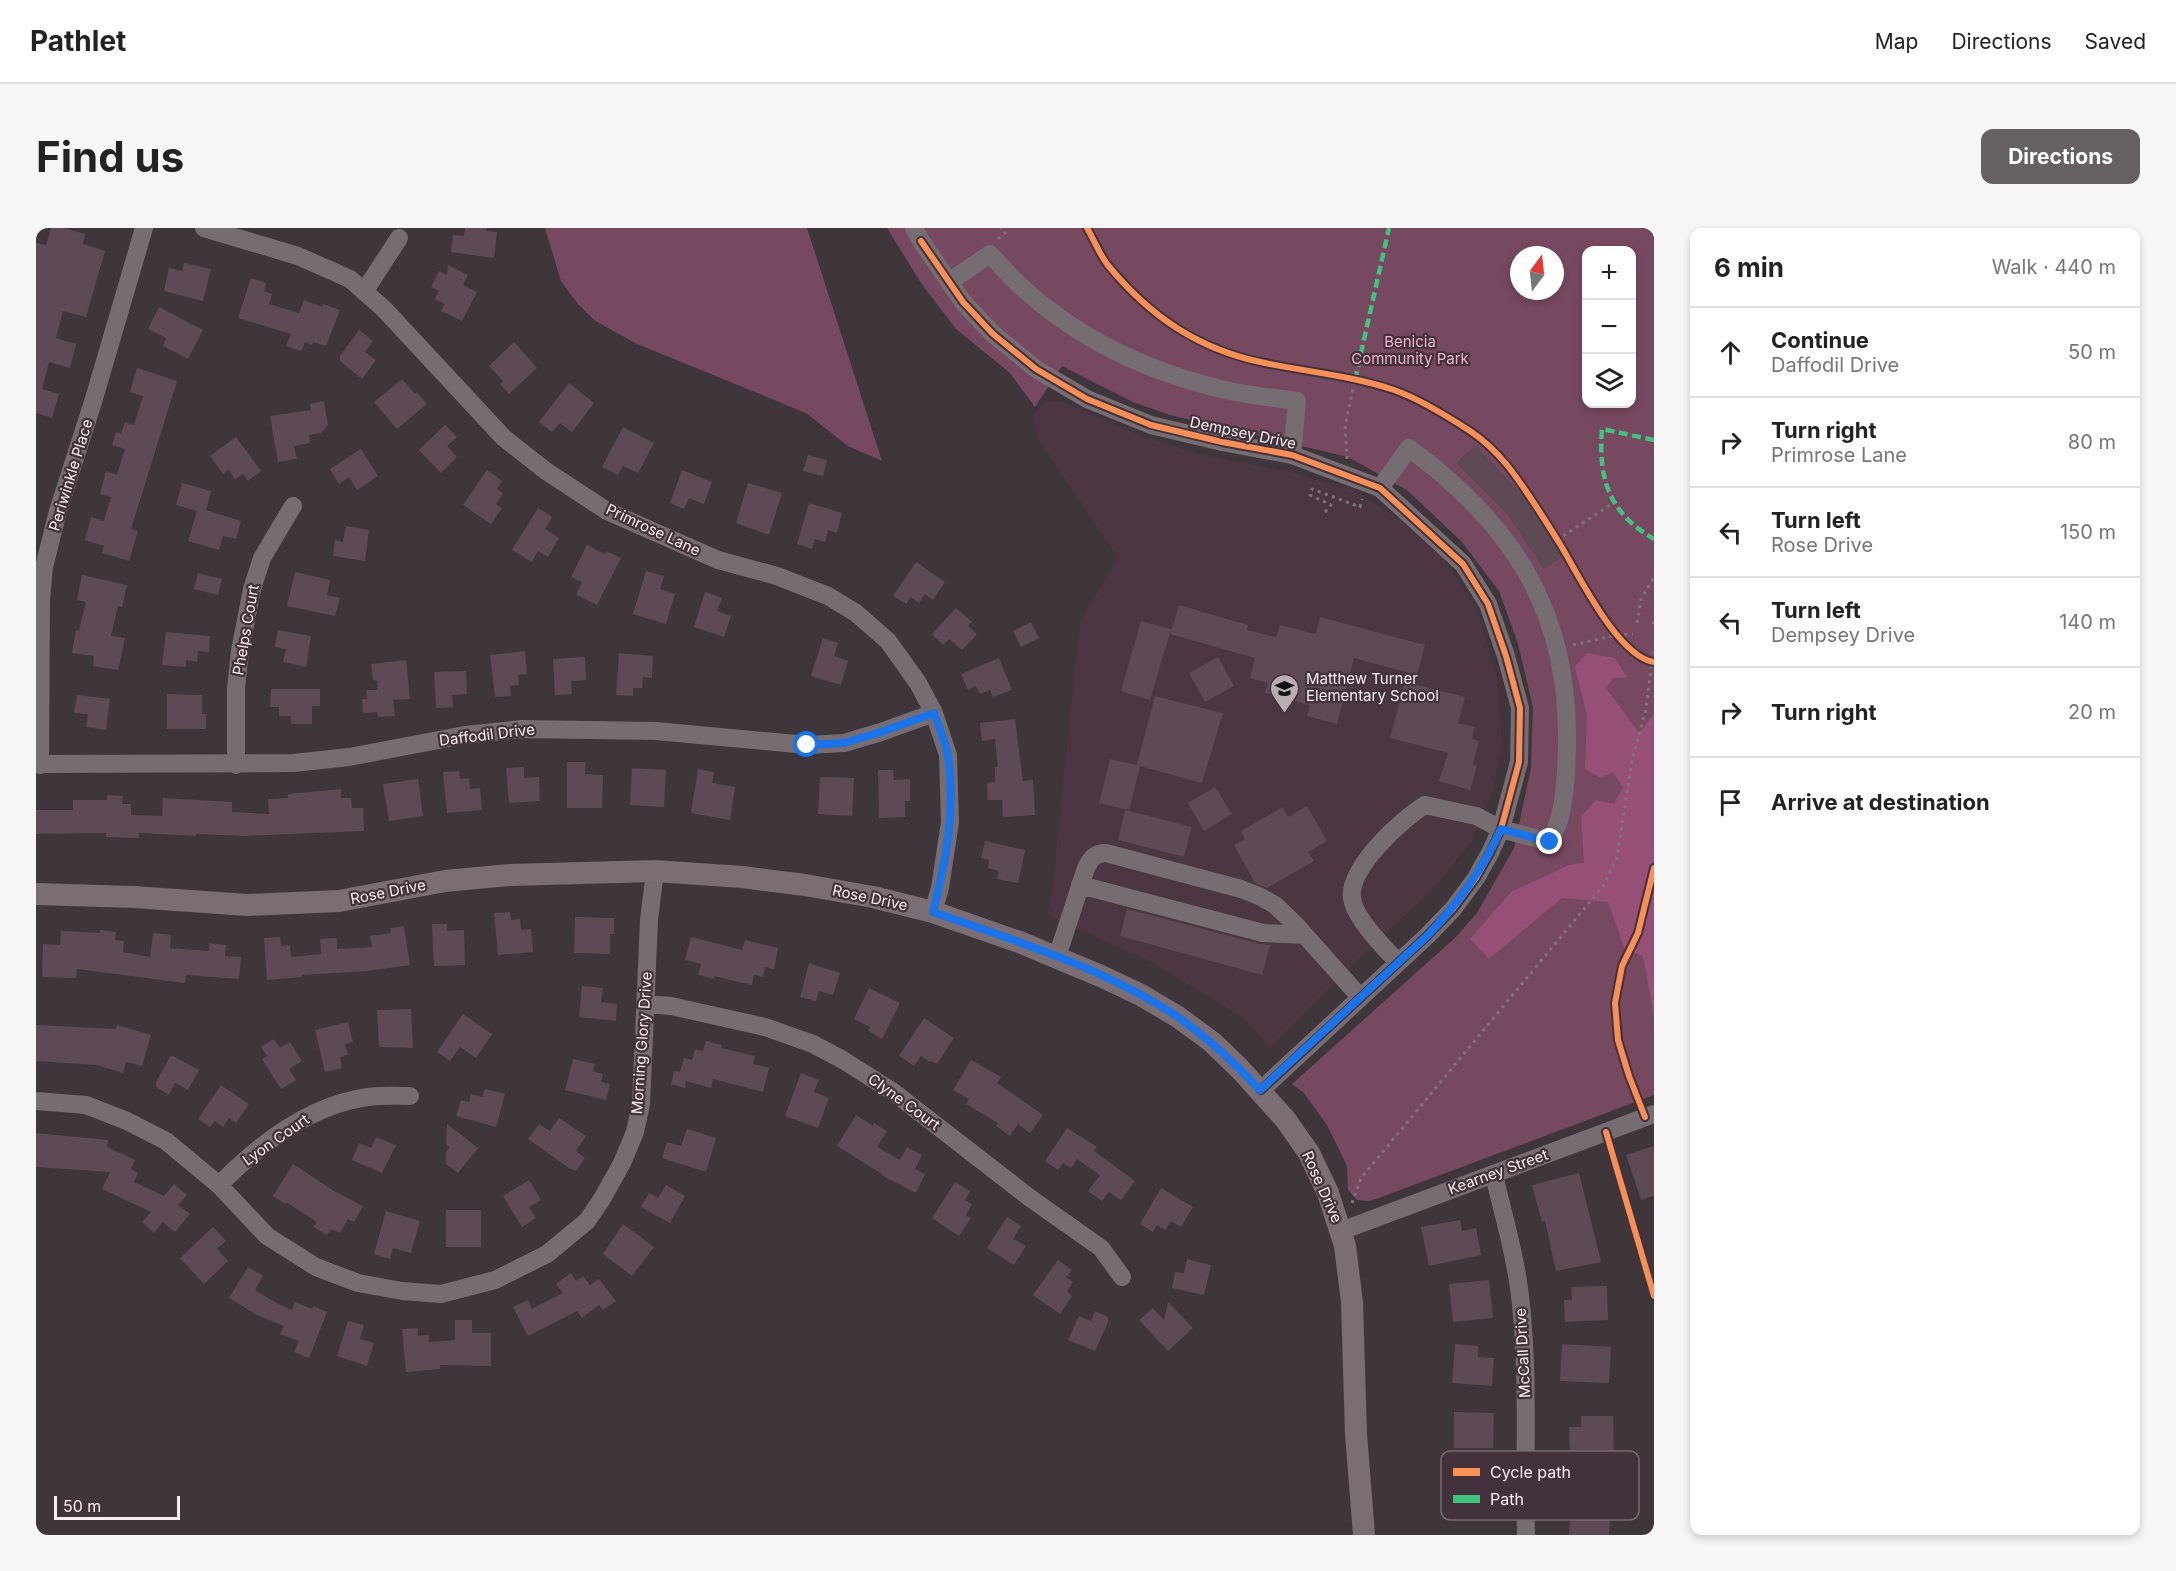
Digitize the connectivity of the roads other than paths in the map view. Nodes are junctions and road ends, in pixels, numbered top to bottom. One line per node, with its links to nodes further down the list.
1 (144, 228): 11 (street, Periwinkle Place)
2 (204, 228): 6 (street, Primrose Lane)
3 (917, 235): 5 (street, Dempsey Drive)
4 (399, 238): 6 (street)
5 (949, 282): 7 (street, Dempsey Drive); 7 (street)
6 (364, 292): 10 (street, Primrose Lane)
7 (1293, 455): 8 (street, Dempsey Drive)
8 (1380, 488): 13 (street, Dempsey Drive); 13 (street)
9 (293, 506): 12 (street, Phelps Court)
10 (934, 713): 12 (street, Daffodil Drive); 17 (street, Primrose Lane)
11 (38, 764): 12 (street, Daffodil Drive)
12 (236, 765)
13 (1501, 829): 20 (street, Dempsey Drive); 20 (street)
14 (655, 871): 16 (main road, Rose Drive); 17 (main road, Rose Drive); 22 (street, Morning Glory Drive)
15 (1080, 885): 18 (street); 18 (street); 19 (street)
16 (36, 894)
17 (933, 912): 19 (main road, Rose Drive)
18 (1305, 935): 21 (street)
19 (1057, 957): 23 (main road, Rose Drive)
20 (1398, 962): 21 (street, Dempsey Drive)
21 (1360, 998): 23 (street, Dempsey Drive)
22 (646, 1004): 28 (street, Morning Glory Drive); 30 (street, Clyne Court)
23 (1260, 1090): 29 (main road, Rose Drive)
24 (410, 1096): 28 (street, Lyon Court)
25 (36, 1101): 28 (street, Morning Glory Drive)
26 (1654, 1114): 27 (street, Kearney Street)
27 (1494, 1175): 29 (street, Kearney Street); 31 (street, McCall Drive)
28 (219, 1185)
29 (1341, 1231): 32 (main road, Rose Drive)
30 (1122, 1277)
31 (1526, 1451)
32 (1364, 1535)

